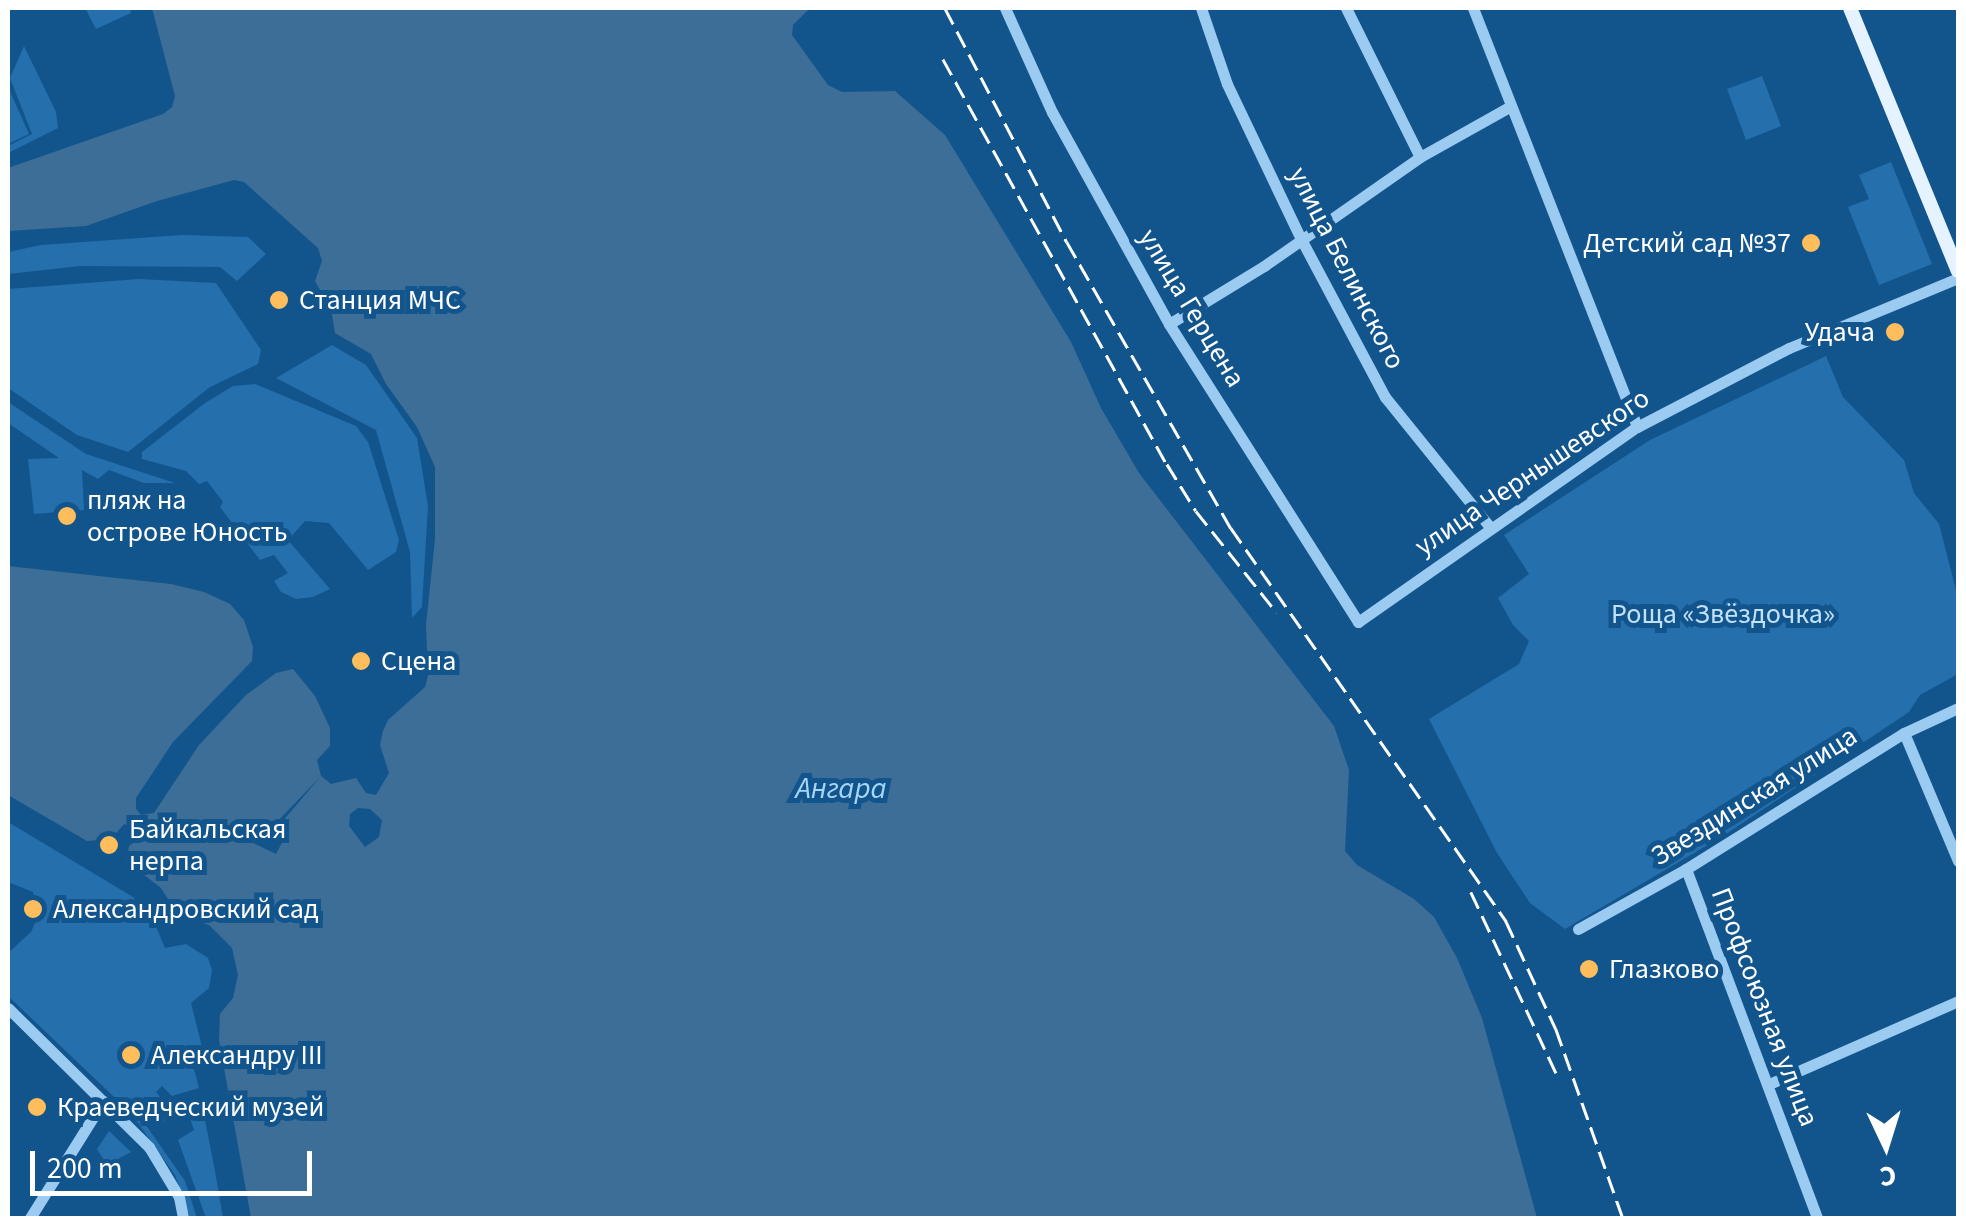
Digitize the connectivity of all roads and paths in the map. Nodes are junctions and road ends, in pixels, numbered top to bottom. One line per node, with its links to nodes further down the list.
1 (1005, 8): 10 (street, улица Герцена)
2 (1201, 8): 8 (street, улица Белинского)
3 (1346, 8): 7 (street)
4 (1473, 8): 6 (street)
5 (1850, 8): 9 (main road)
6 (1511, 106): 7 (street); 11 (street)
7 (1420, 157): 8 (street)
8 (1301, 239): 10 (street); 12 (street, улица Белинского)
9 (1958, 274): 11 (street, улица Чернышевского)
10 (1169, 324): 13 (street, улица Герцена)
11 (1637, 428): 12 (street, улица Чернышевского)
12 (1490, 527): 13 (street, улица Чернышевского)
13 (1358, 622)
14 (1958, 708): 15 (street, Звездинская улица)
15 (1904, 733): 16 (street); 17 (street, Звездинская улица)
16 (1958, 861)
17 (1686, 869): 18 (street, Звездинская улица); 21 (street, Профсоюзная улица)
18 (1578, 929)
19 (1958, 1002): 21 (street)
20 (8, 1008): 22 (street)
21 (1769, 1084): 25 (street, Профсоюзная улица)
22 (103, 1101): 23 (street); 24 (street)
23 (30, 1218)
24 (184, 1218)
25 (1817, 1218)

